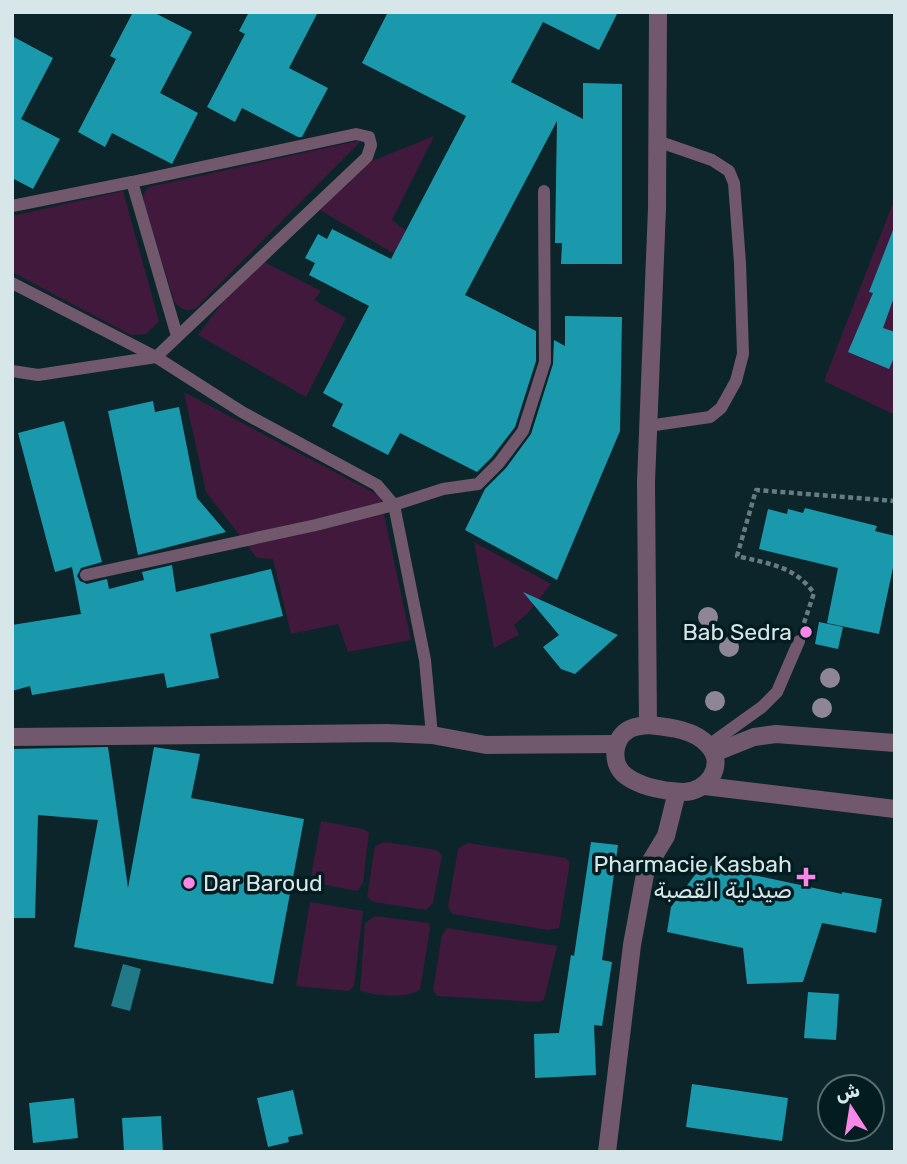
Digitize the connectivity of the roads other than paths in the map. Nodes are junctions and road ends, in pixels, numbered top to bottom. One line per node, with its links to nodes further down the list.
1 (658, 12): 2 (street)
2 (657, 141): 10 (street); 10 (lane)
3 (132, 182): 5 (lane); 7 (lane); 7 (lane)
4 (544, 191): 11 (lane)
5 (12, 206)
6 (12, 283): 8 (lane)
7 (177, 336): 8 (lane)
8 (156, 357): 9 (lane); 11 (lane)
9 (12, 371)
10 (648, 426): 14 (street)
11 (394, 505): 12 (lane); 15 (lane)
12 (86, 575)
13 (799, 640): 19 (lane)
14 (649, 725): 18 (street); 19 (street)
15 (432, 735): 16 (street); 18 (street)
16 (12, 737)
17 (895, 743): 19 (street)
18 (617, 744): 21 (street)
19 (711, 749): 20 (street)
20 (705, 786): 21 (street); 22 (street)
21 (677, 792): 23 (street)
22 (895, 809)
23 (607, 1152)

